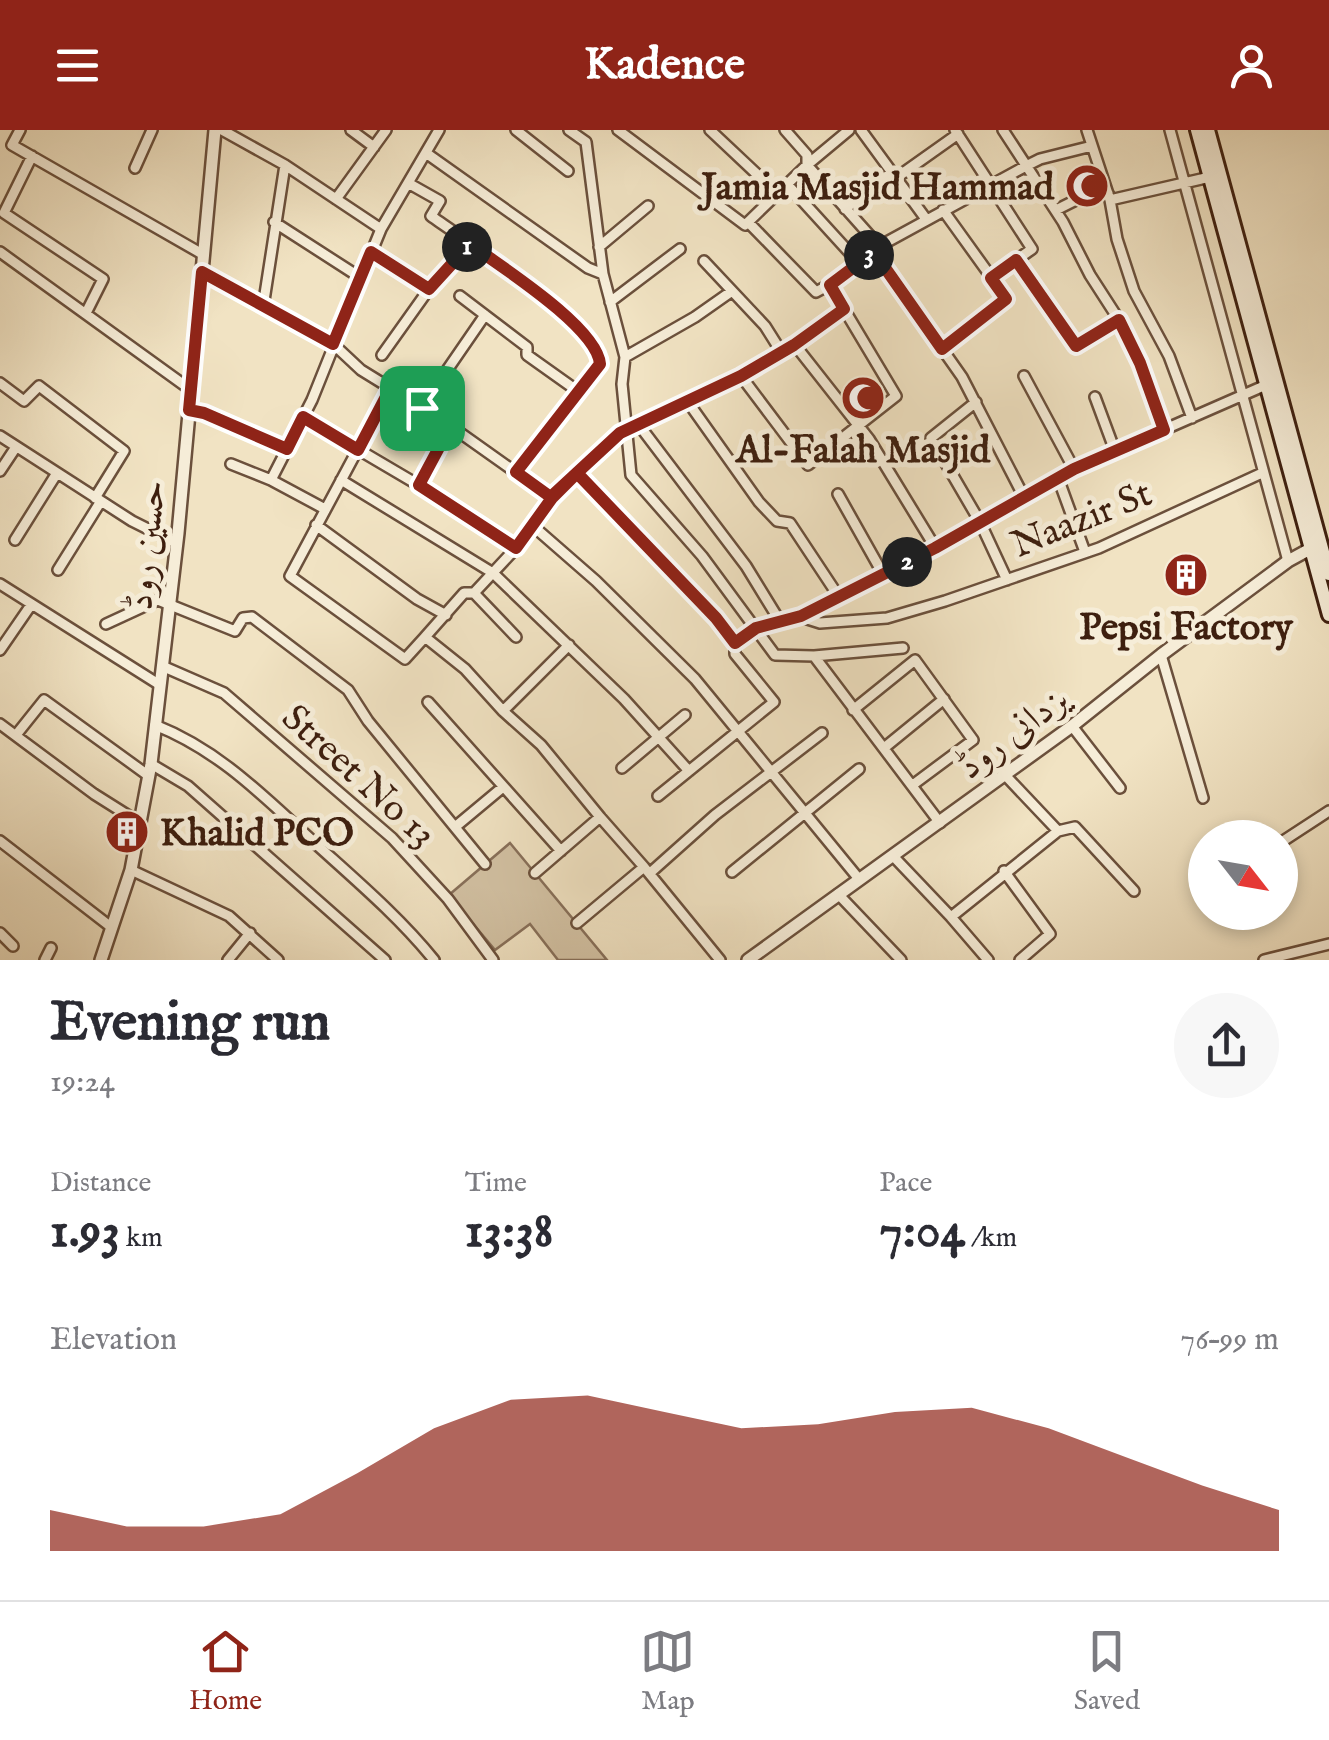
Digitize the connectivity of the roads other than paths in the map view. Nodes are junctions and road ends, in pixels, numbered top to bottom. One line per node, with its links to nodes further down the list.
1 (20, 130): 25 (street)
2 (152, 130): 29 (street)
3 (219, 130): 26 (street); 54 (street, حسین روڈ)
4 (351, 130): 23 (street)
5 (386, 130): 23 (street)
6 (439, 130): 24 (street)
7 (516, 130): 30 (street)
8 (569, 130): 21 (street)
9 (592, 130): 21 (street)
10 (618, 130): 46 (street)
11 (710, 130): 37 (street)
12 (785, 130): 27 (street)
13 (849, 130): 27 (street)
14 (861, 130): 31 (street)
15 (1004, 130): 28 (street)
16 (1087, 130): 22 (street)
17 (1170, 130): 35 (street)
18 (1197, 130): 32 (main road)
19 (1208, 130): 66 (main road)
20 (957, 132): 31 (street); 36 (street)
21 (582, 140): 49 (street)
22 (1092, 146): 28 (street); 38 (street)
23 (374, 147): 39 (street)
24 (426, 153): 33 (street); 59 (street)
25 (32, 156): 54 (street); 70 (street)
26 (285, 165): 39 (street); 45 (street)
27 (807, 165): 34 (street); 41 (street)
28 (1026, 166): 36 (street); 43 (street)
29 (135, 168)
30 (568, 170)
31 (894, 175): 41 (street); 44 (street)
32 (1210, 177): 35 (street); 66 (main road)
33 (408, 183): 47 (street); 48 (street)
34 (786, 184): 37 (street); 57 (street)
35 (1184, 184): 38 (street); 87 (street)
36 (990, 185): 42 (street); 55 (street)
37 (777, 193): 46 (street)
38 (1109, 196): 43 (street); 93 (street)
39 (336, 199): 47 (street)
40 (648, 206): 49 (street)
41 (846, 209): 51 (street)
42 (943, 210): 44 (street); 61 (street)
43 (1056, 210): 72 (street)
44 (926, 219): 51 (street)
45 (274, 222): 60 (street); 68 (street)
46 (748, 222): 62 (street)
47 (381, 229): 53 (street)
48 (470, 244): 63 (street); 85 (street)
49 (598, 247): 59 (street)
50 (680, 248): 67 (street)
51 (877, 249): 57 (street); 75 (street)
52 (0, 252): 70 (street)
53 (371, 252): 60 (street); 63 (street)
54 (204, 256): 58 (street, حسین روڈ)
55 (1016, 260): 61 (street); 72 (street)
56 (704, 261): 64 (street)
57 (859, 263): 62 (street)
58 (202, 272): 68 (street); 84 (street, حسین روڈ)
59 (602, 274): 67 (street)
60 (360, 278): 73 (street)
61 (991, 278): 75 (street)
62 (830, 285): 69 (street)
63 (429, 289): 77 (street)
64 (732, 291): 76 (street); 78 (street)
65 (460, 296): 71 (street)
66 (1250, 301): 82 (main road); 133 (main road)
67 (610, 302): 78 (street)
68 (263, 307): 73 (street)
69 (844, 309): 74 (street); 95 (street)
70 (86, 313): 84 (street)
71 (486, 315): 85 (street); 90 (street)
72 (1119, 320): 98 (street)
73 (333, 344): 83 (street); 92 (street)
74 (794, 345): 76 (street); 95 (street)
75 (942, 349): 89 (street)
76 (782, 352): 79 (street)
77 (382, 355)
78 (625, 357): 97 (street)
79 (741, 376): 88 (street); 95 (street)
80 (1024, 376): 105 (street)
81 (0, 384): 118 (street)
82 (1266, 385): 87 (street); 127 (main road)
83 (390, 389): 90 (street); 102 (street)
84 (191, 390): 91 (street, حسین روڈ)
85 (579, 392): 107 (street)
86 (1095, 396): 103 (street)
87 (1242, 397): 93 (street); 109 (street)
88 (688, 402): 94 (street); 137 (street)
89 (976, 402): 116 (street); 120 (street)
90 (422, 408): 96 (street)
91 (189, 410): 101 (street); 124 (street, حسین روڈ)
92 (303, 417): 101 (street); 102 (street)
93 (1192, 418): 98 (street)
94 (640, 425): 97 (street); 143 (street)
95 (859, 426): 126 (street)
96 (450, 427): 107 (street); 114 (street)
97 (627, 428): 108 (street); 145 (street)
98 (1164, 430): 103 (street)
99 (0, 436): 100 (street)
100 (16, 447): 106 (street); 110 (street)
101 (287, 449): 112 (street)
102 (358, 450): 113 (street); 114 (street)
103 (1115, 452): 105 (street)
104 (230, 464): 112 (street)
105 (1074, 469): 111 (street)
106 (0, 471)
107 (516, 472): 117 (street)
108 (577, 473): 117 (street); 148 (street)
109 (1262, 473): 128 (street, Naazir St); 129 (street)
110 (57, 474): 118 (street); 123 (street)
111 (1058, 478): 116 (street); 128 (street)
112 (271, 480): 119 (street)
113 (341, 480): 119 (street); 131 (street)
114 (419, 485): 125 (street)
115 (838, 494): 132 (street)
116 (1024, 497): 120 (street)
117 (552, 498): 122 (street)
118 (98, 500): 124 (street); 130 (street)
119 (325, 509): 121 (street)
120 (980, 522): 126 (street); 134 (street)
121 (316, 526): 141 (street); 147 (street)
122 (533, 526): 125 (street); 164 (street)
123 (15, 540)
124 (176, 543): 138 (street, حسین روڈ)
125 (516, 548): 131 (street)
126 (935, 548): 132 (street)
127 (1310, 549): 129 (street, یزدانی روڈ); 140 (main road)
128 (1085, 552): 134 (street, Naazir St)
129 (1288, 561): 152 (street, یزدانی روڈ)
130 (58, 570)
131 (492, 573): 136 (street); 149 (street)
132 (883, 574): 137 (street)
133 (1329, 574)
134 (1007, 580): 142 (street, Naazir St)
135 (0, 584): 139 (street)
136 (474, 593): 141 (street); 146 (street)
137 (839, 597): 142 (street)
138 (170, 604): 144 (street); 154 (street, حسین روڈ); 185 (street)
139 (31, 605): 151 (street); 155 (street)
140 (1329, 615)
141 (446, 616): 147 (street)
142 (801, 616): 143 (street)
143 (780, 623): 145 (street)
144 (106, 624)
145 (756, 628): 148 (street); 153 (street)
146 (516, 636)
147 (425, 637): 159 (street)
148 (735, 643): 164 (street)
149 (568, 645): 159 (street); 166 (street)
150 (903, 648): 153 (street)
151 (0, 650)
152 (1161, 654): 162 (street, یزدانی روڈ); 179 (street)
153 (814, 656): 158 (street)
154 (162, 666): 155 (street, حسین روڈ); 216 (street, Street No 13)
155 (160, 684): 161 (street, حسین روڈ)
156 (944, 700): 158 (street); 168 (street); 175 (street)
157 (428, 702): 176 (street)
158 (853, 710): 168 (street)
159 (502, 711): 182 (street)
160 (685, 715): 166 (street)
161 (155, 725): 171 (street, حسین روڈ); 215 (street)
162 (1072, 726): 174 (street, یزدانی روڈ); 177 (street)
163 (8, 730): 167 (street); 171 (street); 184 (street)
164 (737, 732): 172 (street); 173 (street)
165 (822, 734): 173 (street)
166 (658, 737): 169 (street); 172 (street)
167 (0, 742)
168 (884, 748): 175 (street)
169 (622, 768)
170 (859, 769): 181 (street)
171 (150, 770): 184 (street, حسین روڈ); 214 (street)
172 (689, 771): 178 (street)
173 (770, 774): 181 (street); 193 (street)
174 (1005, 775): 183 (street, یزدانی روڈ); 186 (street)
175 (914, 784): 183 (street)
176 (504, 787): 185 (street); 189 (street)
177 (1120, 788)
178 (658, 796)
179 (1203, 798)
180 (1329, 810): 187 (street)
181 (806, 815): 195 (street); 197 (street)
182 (600, 817): 189 (street); 193 (street)
183 (940, 822): 190 (street, یزدانی روڈ)
184 (140, 823): 192 (street, حسین روڈ)
185 (456, 826): 191 (street)
186 (1058, 831): 194 (street); 198 (street)
187 (1298, 832)
188 (0, 842): 202 (street)
189 (561, 851): 196 (street)
190 (893, 856): 197 (street, یزدانی روڈ); 200 (street)
191 (485, 864)
192 (131, 870): 202 (street, حسین روڈ); 204 (street)
193 (647, 870): 201 (street); 217 (street)
194 (1004, 871): 200 (street); 219 (street)
195 (732, 872)
196 (535, 873)
197 (859, 879): 199 (street, یزدانی روڈ)
198 (1134, 891)
199 (838, 894): 208 (street, یزدانی روڈ); 209 (street)
200 (951, 917): 218 (street)
201 (577, 923)
202 (111, 928): 211 (street, حسین روڈ)
203 (0, 933): 206 (street)
204 (250, 933): 212 (street); 213 (street)
205 (1329, 944): 220 (street)
206 (13, 946)
207 (52, 948): 210 (street)
208 (755, 958)
209 (898, 959)
210 (45, 960)
211 (102, 960)
212 (228, 960)
213 (278, 960)
214 (386, 960)
215 (434, 960)
216 (493, 960)
217 (720, 960)
218 (988, 960)
219 (1020, 960)
220 (1264, 960)

